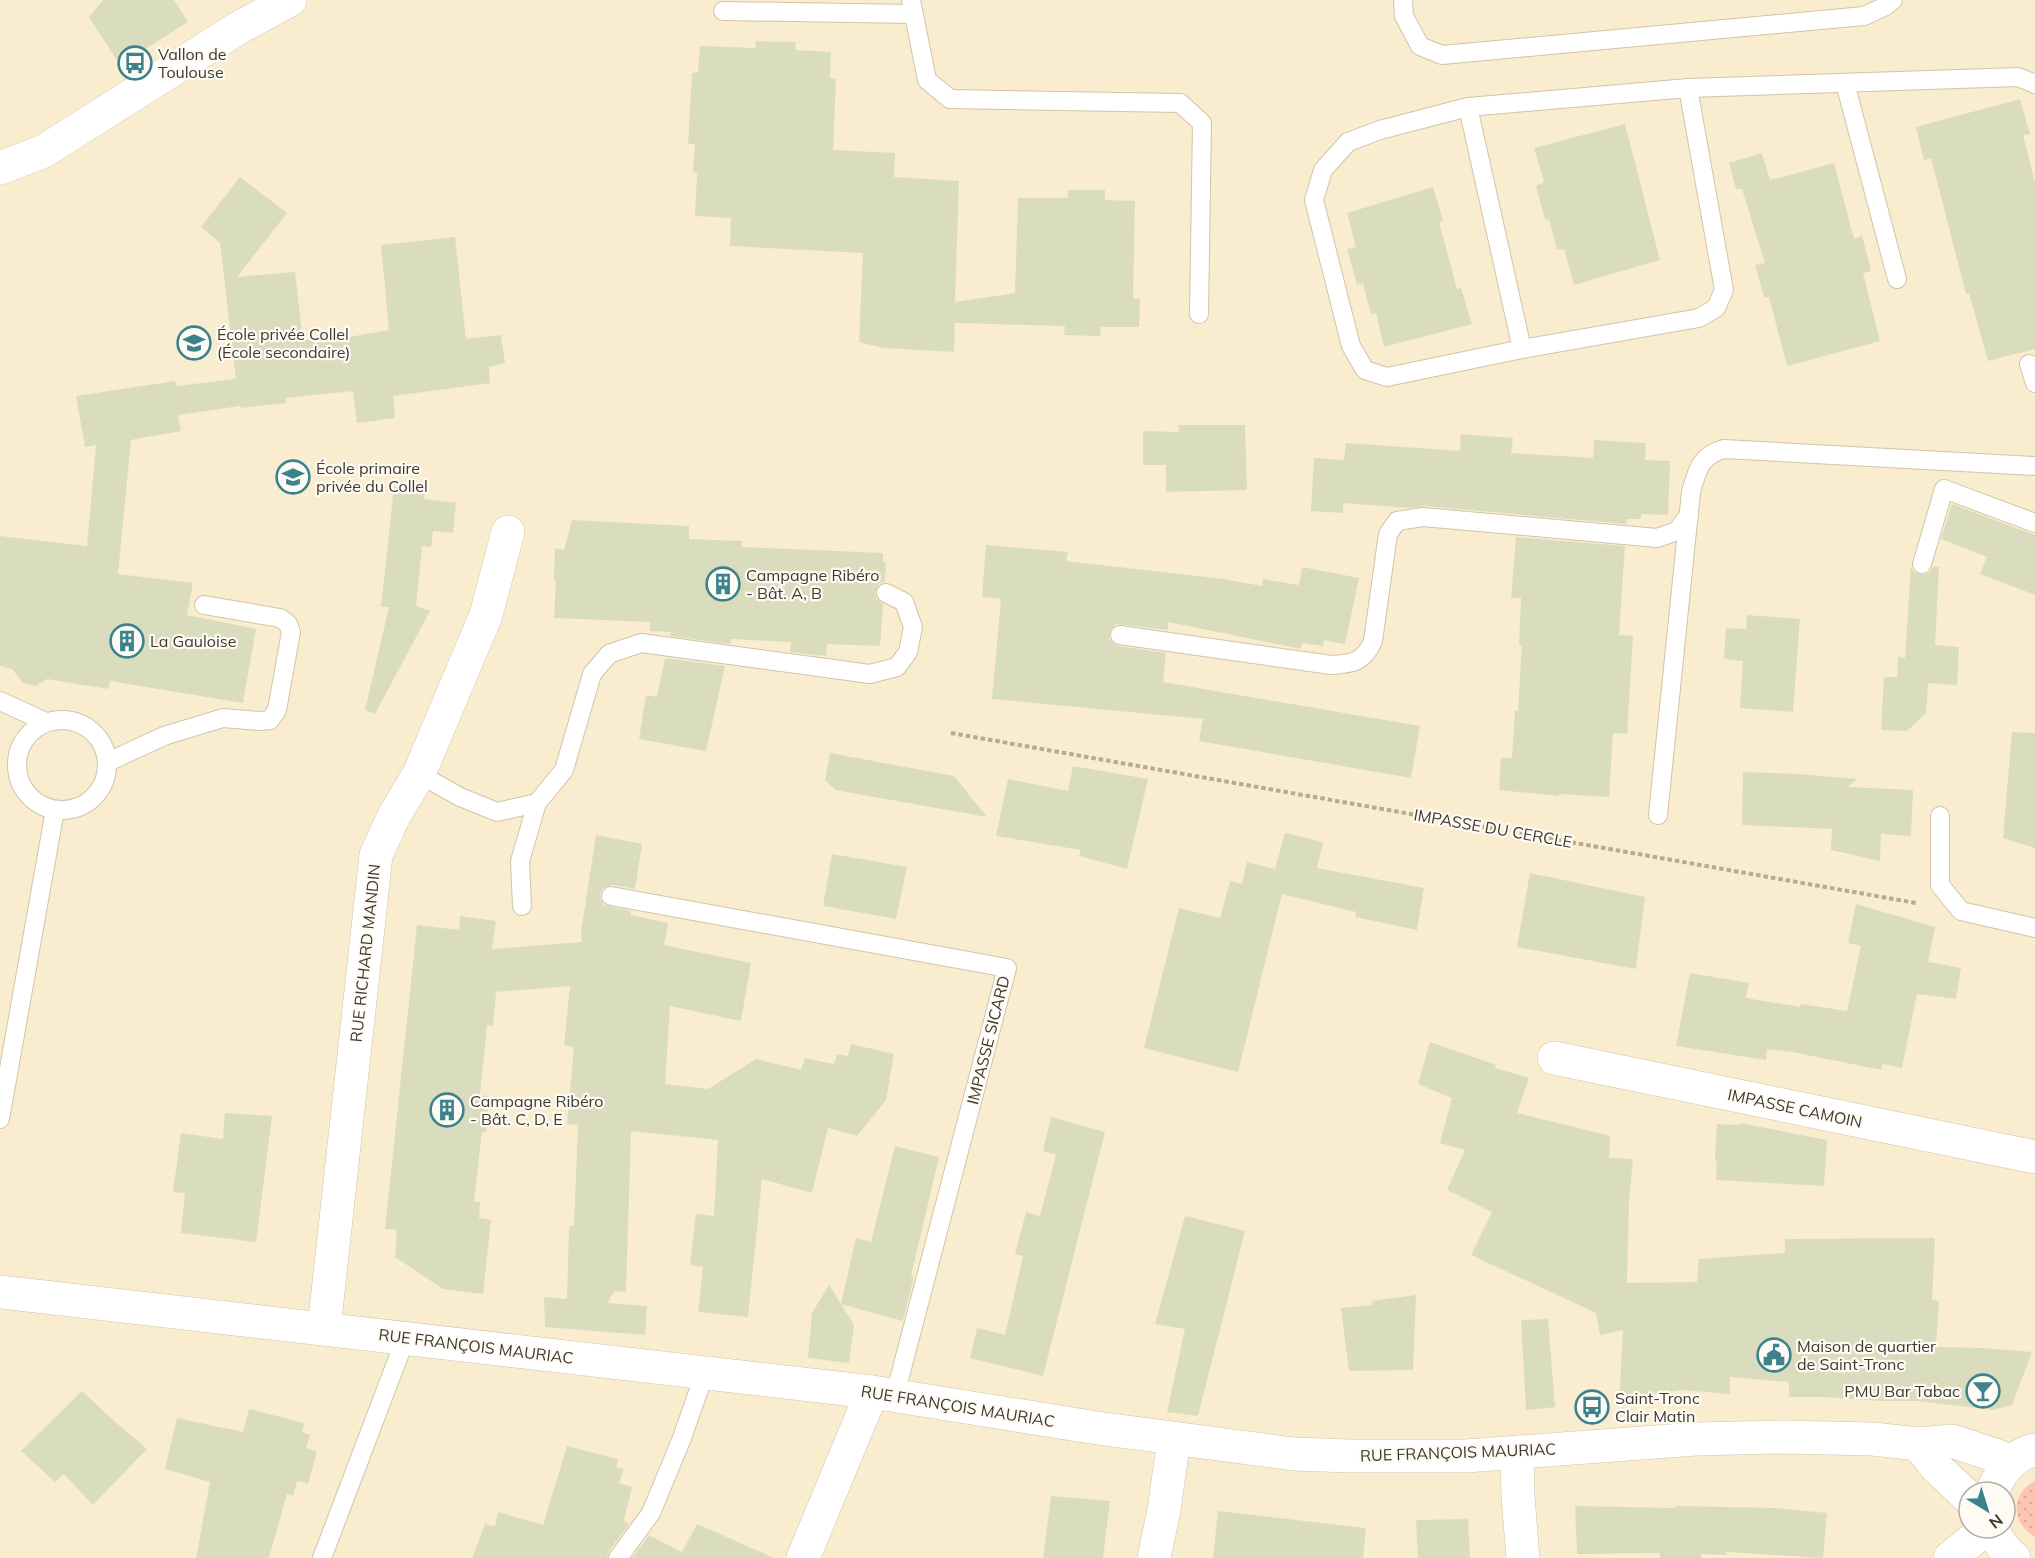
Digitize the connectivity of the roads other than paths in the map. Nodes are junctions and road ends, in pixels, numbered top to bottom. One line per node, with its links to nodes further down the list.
1 (290, 0): 10 (street)
2 (1403, 0): 3 (lane)
3 (1893, 0)
4 (912, 7): 5 (lane); 12 (lane)
5 (723, 11)
6 (1845, 83): 7 (lane); 8 (lane); 11 (lane)
7 (2035, 84)
8 (1688, 88): 9 (lane); 13 (lane)
9 (1468, 107): 13 (lane); 13 (lane)
10 (0, 168)
11 (1897, 279)
12 (1199, 314)
13 (1522, 349)
14 (2029, 364): 15 (lane)
15 (2035, 383)
16 (2035, 466): 17 (lane)
17 (1689, 515): 23 (lane); 30 (lane)
18 (2035, 523): 20 (lane)
19 (508, 532): 27 (street, RUE RICHARD MANDIN)
20 (1922, 564)
21 (886, 593): 28 (lane)
22 (204, 605): 26 (lane)
23 (1120, 635)
24 (0, 700): 25 (lane)
25 (46, 722): 26 (lane); 29 (lane)
26 (108, 762): 29 (lane)
27 (419, 774): 28 (lane); 39 (street, RUE RICHARD MANDIN)
28 (537, 803): 33 (lane)
29 (55, 810): 36 (lane)
30 (1658, 815)
31 (1940, 816): 34 (lane)
32 (611, 896): 42 (lane, IMPASSE SICARD)
33 (522, 906)
34 (2035, 928)
35 (1554, 1058): 37 (street, IMPASSE CAMOIN)
36 (0, 1119)
37 (2035, 1157)
38 (0, 1292): 39 (street, RUE FRANÇOIS MAURIAC)
39 (324, 1328): 40 (street, RUE FRANÇOIS MAURIAC)
40 (406, 1337): 41 (street, RUE FRANÇOIS MAURIAC); 51 (lane)
41 (705, 1372): 42 (street, RUE FRANÇOIS MAURIAC); 52 (lane)
42 (883, 1394): 43 (street, RUE FRANÇOIS MAURIAC); 53 (street)
43 (1174, 1439): 46 (street, RUE FRANÇOIS MAURIAC); 54 (street)
44 (1918, 1444): 45 (street, RUE FRANÇOIS MAURIAC); 46 (street, RUE FRANÇOIS MAURIAC); 48 (street)
45 (2028, 1451): 47 (street)
46 (1517, 1452): 55 (street)
47 (1997, 1480)
48 (1957, 1487)
49 (1972, 1540): 56 (street)
50 (1999, 1540): 57 (street)
51 (322, 1558)
52 (618, 1558)
53 (803, 1558)
54 (1154, 1558)
55 (1523, 1558)
56 (1950, 1558)
57 (2014, 1558)

